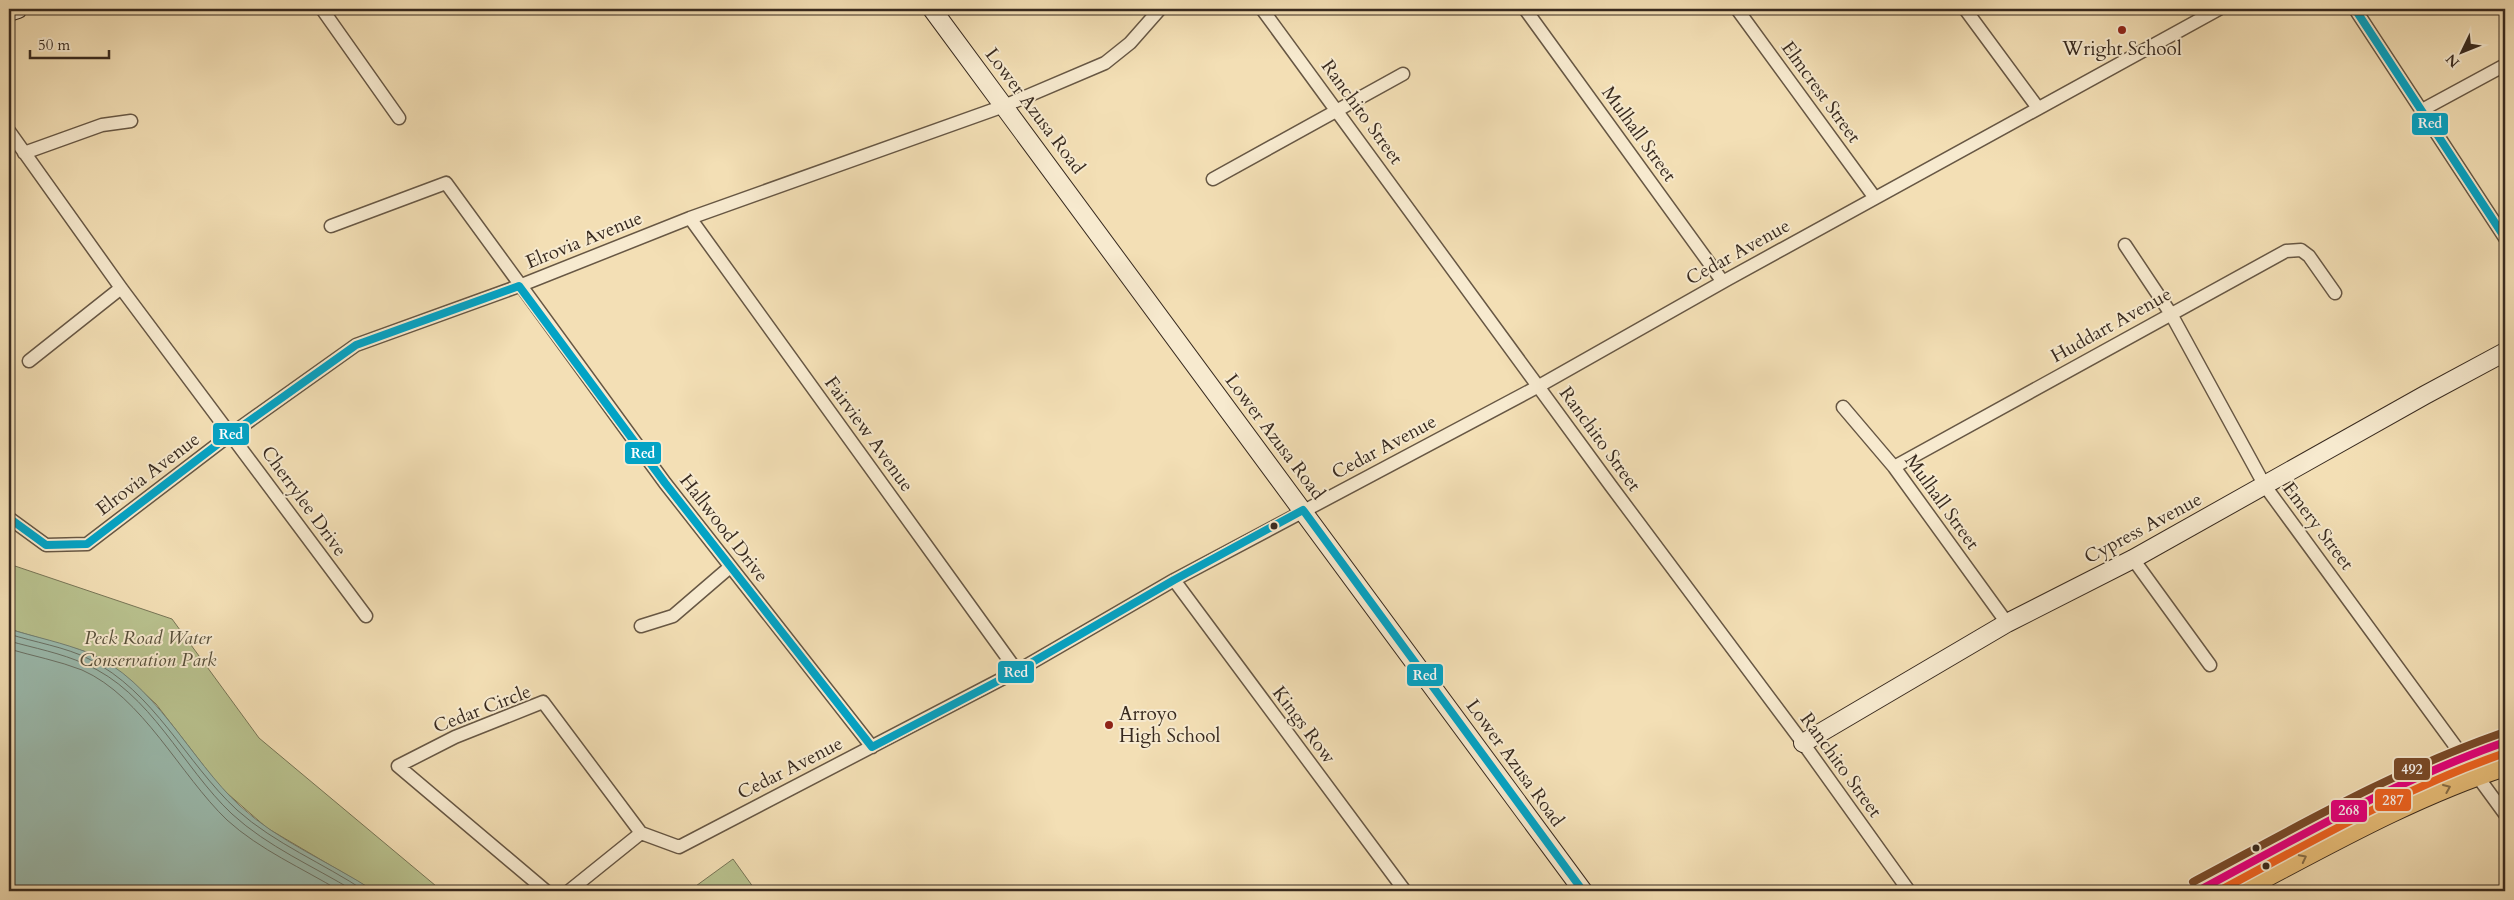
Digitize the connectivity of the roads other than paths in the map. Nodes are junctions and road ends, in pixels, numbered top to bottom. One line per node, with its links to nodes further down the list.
1 (18, 9): 11 (main road)
2 (322, 9): 18 (street)
3 (932, 9): 14 (main road, Lower Azusa Road)
4 (1160, 9): 14 (street, Elrovia Avenue)
5 (1262, 9): 16 (street, Ranchito Street)
6 (1525, 9): 28 (street, Mulhall Street)
7 (1737, 9): 23 (street, Elmcrest Street)
8 (1965, 9): 15 (street)
9 (2219, 9): 15 (street, Cedar Avenue)
10 (2355, 9): 17 (street)
11 (9, 12)
12 (2505, 65): 17 (street)
13 (1402, 74): 16 (street)
14 (1004, 106): 24 (street, Elrovia Avenue); 40 (main road, Lower Azusa Road)
15 (2038, 108): 23 (street, Cedar Avenue)
16 (1338, 110): 22 (street); 35 (street, Ranchito Street)
17 (2422, 110): 26 (street)
18 (399, 118)
19 (131, 121): 21 (street)
20 (9, 131): 21 (street, Cherrylee Drive)
21 (24, 153): 30 (street, Cherrylee Drive)
22 (1213, 179)
23 (1875, 198): 28 (street, Cedar Avenue)
24 (690, 218): 29 (street, Elrovia Avenue); 49 (street, Fairview Avenue)
25 (331, 226): 29 (street, Hallwood Drive)
26 (2505, 238)
27 (2125, 245): 32 (street, Emery Street)
28 (1723, 282): 35 (street, Cedar Avenue)
29 (520, 286): 37 (street, Elrovia Avenue); 43 (street, Hallwood Drive)
30 (121, 288): 34 (street); 37 (street, Cherrylee Drive)
31 (2334, 293): 32 (street, Huddart Avenue)
32 (2171, 314): 38 (street, Huddart Avenue); 39 (street, Emery Street)
33 (2505, 352): 39 (main road, Cypress Avenue)
34 (29, 361)
35 (1538, 386): 40 (street, Cedar Avenue); 51 (street, Ranchito Street)
36 (1842, 407): 38 (street, Mulhall Street)
37 (231, 434): 41 (street, Elrovia Avenue); 45 (street, Cherrylee Drive)
38 (1894, 467): 46 (street, Mulhall Street)
39 (2265, 486): 42 (main road, Cypress Avenue); 53 (street, Emery Street)
40 (1304, 510): 44 (street, Cedar Avenue); 62 (main road, Lower Azusa Road)
41 (9, 518)
42 (2133, 559): 46 (main road, Cypress Avenue); 48 (street)
43 (730, 567): 47 (street); 52 (street, Hallwood Drive)
44 (1174, 580): 49 (street, Cedar Avenue); 61 (street, Kings Row)
45 (366, 616)
46 (2007, 623): 51 (main road, Cypress Avenue)
47 (641, 626)
48 (2210, 664)
49 (1017, 671): 52 (street, Cedar Avenue)
50 (2505, 742): 53 (main road)
51 (1803, 743): 63 (street, Ranchito Street)
52 (872, 747): 57 (street, Cedar Avenue)
53 (2463, 755): 55 (street, Emery Street); 58 (main road)
54 (2505, 766): 55 (main road)
55 (2478, 775): 56 (street, Emery Street); 58 (main road, one-way to 55)
56 (2505, 814)
57 (641, 833): 59 (street, Cedar Circle); 60 (street)
58 (2258, 879): 64 (main road); 65 (main road)
59 (546, 891)
60 (569, 891)
61 (1405, 891)
62 (1583, 891)
63 (1909, 891)
64 (2198, 891)
65 (2239, 891)

